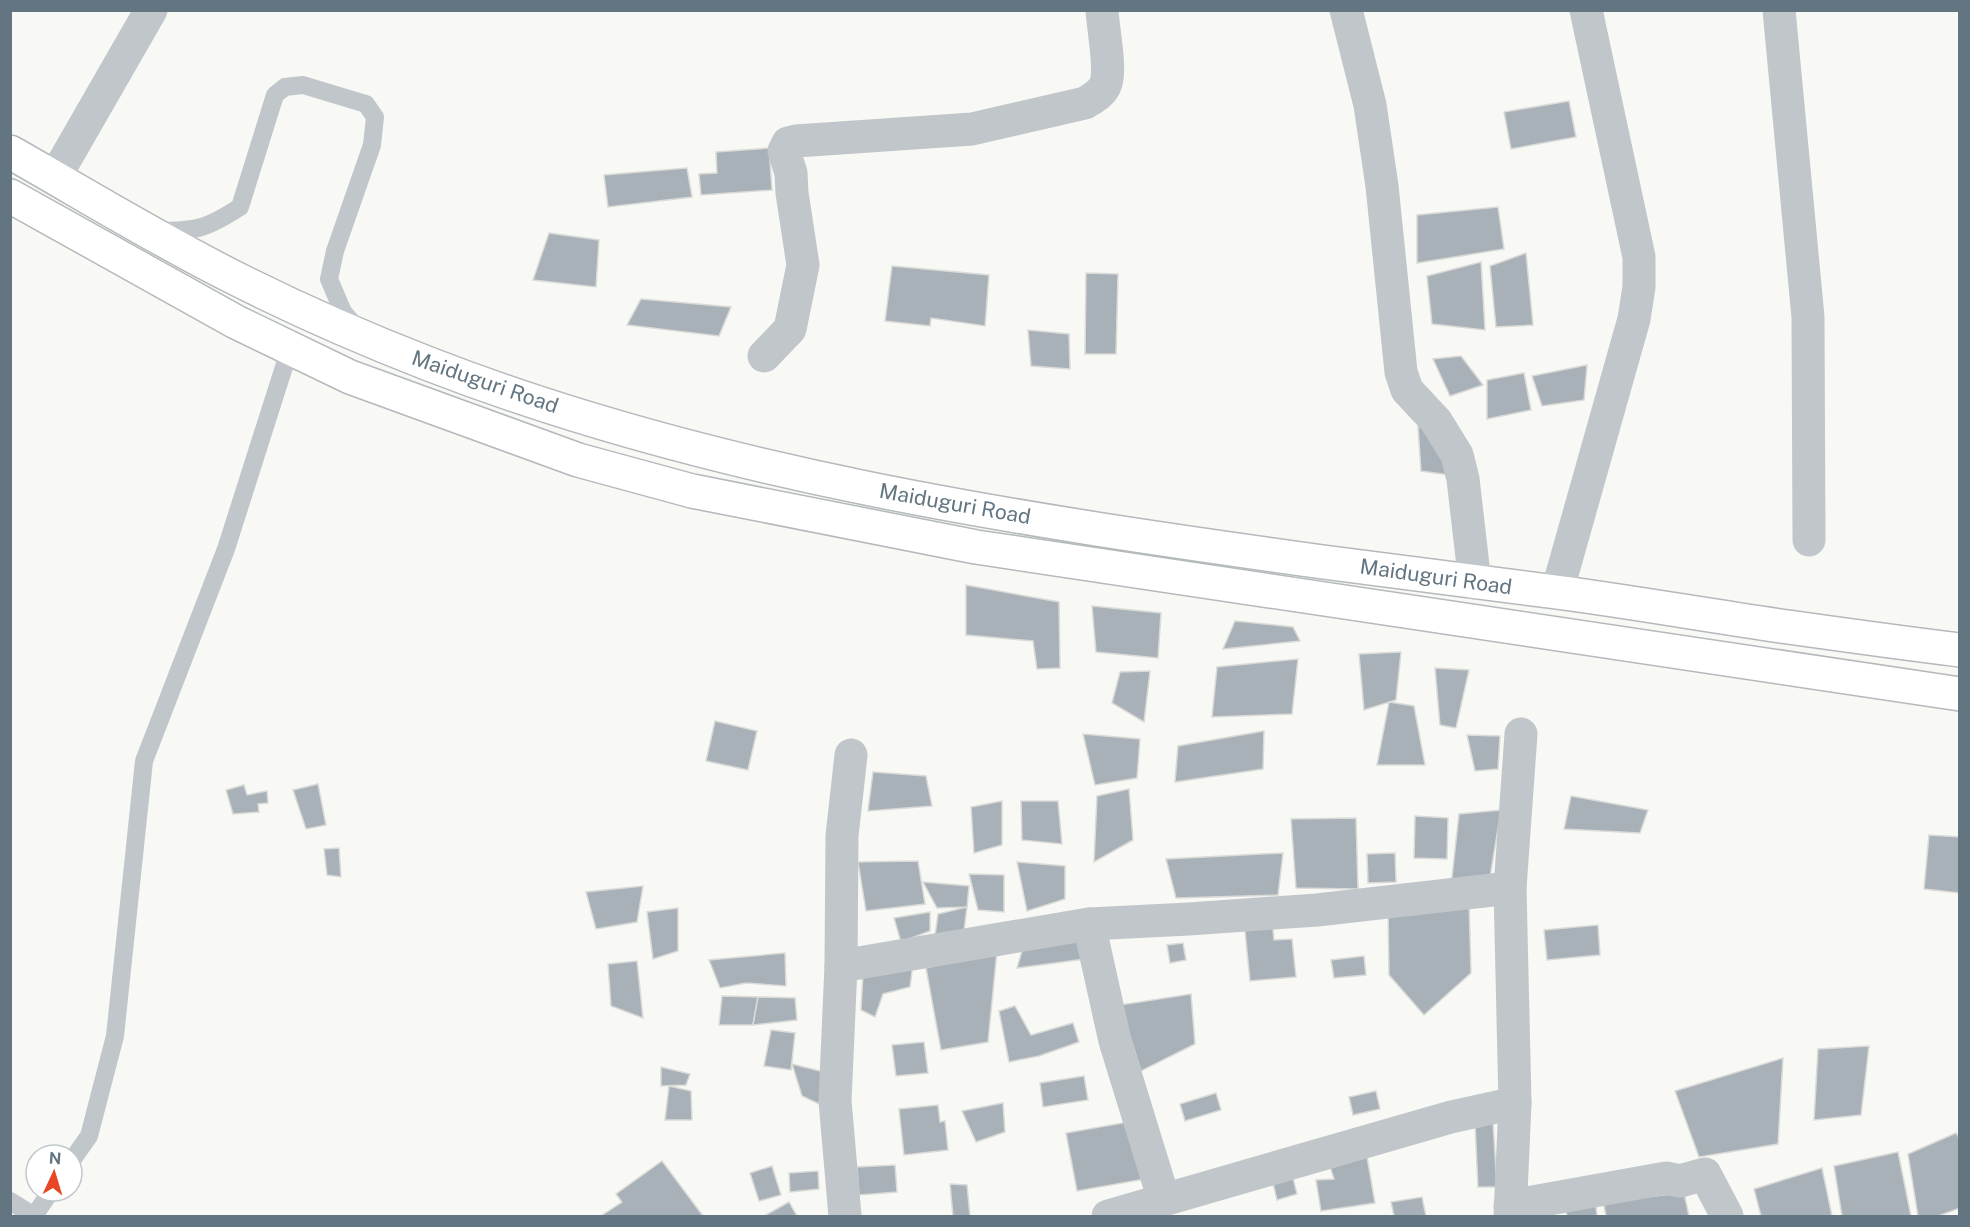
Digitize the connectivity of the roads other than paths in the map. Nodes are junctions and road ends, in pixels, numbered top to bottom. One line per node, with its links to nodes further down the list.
1 (151, 10): 7 (street)
2 (1102, 10): 12 (street)
3 (1346, 10): 14 (street)
4 (1586, 10): 15 (street)
5 (1779, 10): 13 (street)
6 (10, 152): 7 (highway, Maiduguri Road)
7 (55, 177): 9 (highway, Maiduguri Road)
8 (10, 196): 11 (highway, Maiduguri Road)
9 (147, 230): 10 (highway, Maiduguri Road); 10 (lane)
10 (366, 338): 14 (highway, Maiduguri Road)
11 (290, 348): 17 (highway, Maiduguri Road); 24 (lane)
12 (764, 356)
13 (1809, 540)
14 (1475, 583): 15 (highway, Maiduguri Road)
15 (1557, 592): 16 (highway, Maiduguri Road)
16 (1959, 650)
17 (1959, 694)
18 (1521, 734): 20 (street)
19 (851, 755): 22 (street)
20 (1510, 888): 21 (street); 23 (street)
21 (1089, 924): 22 (street); 25 (street)
22 (841, 966): 30 (street)
23 (1515, 1103): 25 (street); 28 (street)
24 (84, 1143)
25 (1164, 1200): 31 (street)
26 (10, 1201): 29 (lane)
27 (43, 1203): 29 (lane)
28 (1510, 1211): 32 (street)
29 (35, 1216)
30 (845, 1216)
31 (1108, 1216)
32 (1727, 1216)

